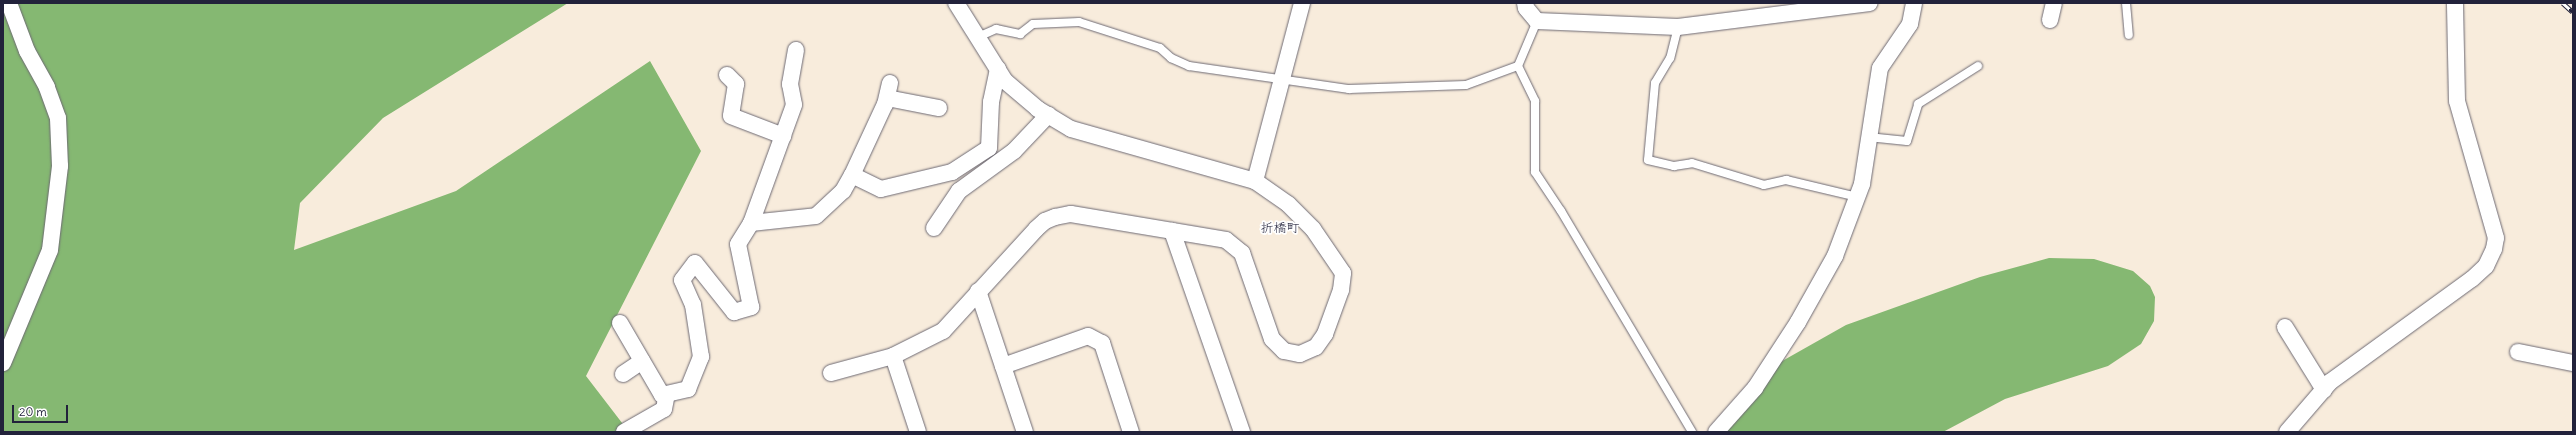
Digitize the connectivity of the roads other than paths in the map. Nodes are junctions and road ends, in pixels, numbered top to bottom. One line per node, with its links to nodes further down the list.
1 (9, 3): 39 (street)
2 (956, 3): 14 (street)
3 (1302, 3): 20 (street)
4 (1525, 3): 11 (street)
5 (1870, 3): 12 (street)
6 (1914, 3): 26 (street)
7 (2054, 3): 10 (street)
8 (2126, 3): 13 (lane)
9 (2455, 3): 44 (street)
10 (2050, 20)
11 (1537, 21): 12 (street); 16 (lane)
12 (1678, 26): 29 (lane)
13 (2129, 35)
14 (978, 37): 18 (street); 20 (lane)
15 (796, 50): 25 (street)
16 (1518, 66): 20 (lane); 51 (lane)
17 (1978, 66): 26 (lane)
18 (998, 69): 24 (street); 27 (street)
19 (728, 75): 25 (street)
20 (1282, 80): 28 (street)
21 (890, 83): 22 (street)
22 (887, 98): 23 (street); 27 (street)
23 (939, 108)
24 (1048, 115): 28 (street); 31 (street)
25 (783, 136): 30 (street)
26 (1868, 137): 29 (street)
27 (852, 175): 30 (street)
28 (1255, 181): 32 (street)
29 (1858, 197): 52 (street)
30 (751, 223): 45 (street)
31 (934, 228)
32 (1172, 231): 33 (street); 50 (street)
33 (978, 291): 37 (street); 41 (street)
34 (620, 323): 38 (street)
35 (2285, 327): 44 (street)
36 (2518, 352): 40 (street)
37 (893, 356): 42 (street); 47 (street)
38 (642, 361): 43 (street); 45 (street)
39 (3, 363)
40 (2573, 363)
41 (1003, 366): 48 (street); 49 (street)
42 (831, 373)
43 (623, 374)
44 (2324, 390): 53 (street)
45 (667, 394): 46 (street)
46 (624, 432)
47 (918, 432)
48 (1025, 432)
49 (1131, 432)
50 (1242, 432)
51 (1692, 432)
52 (1716, 432)
53 (2288, 432)

